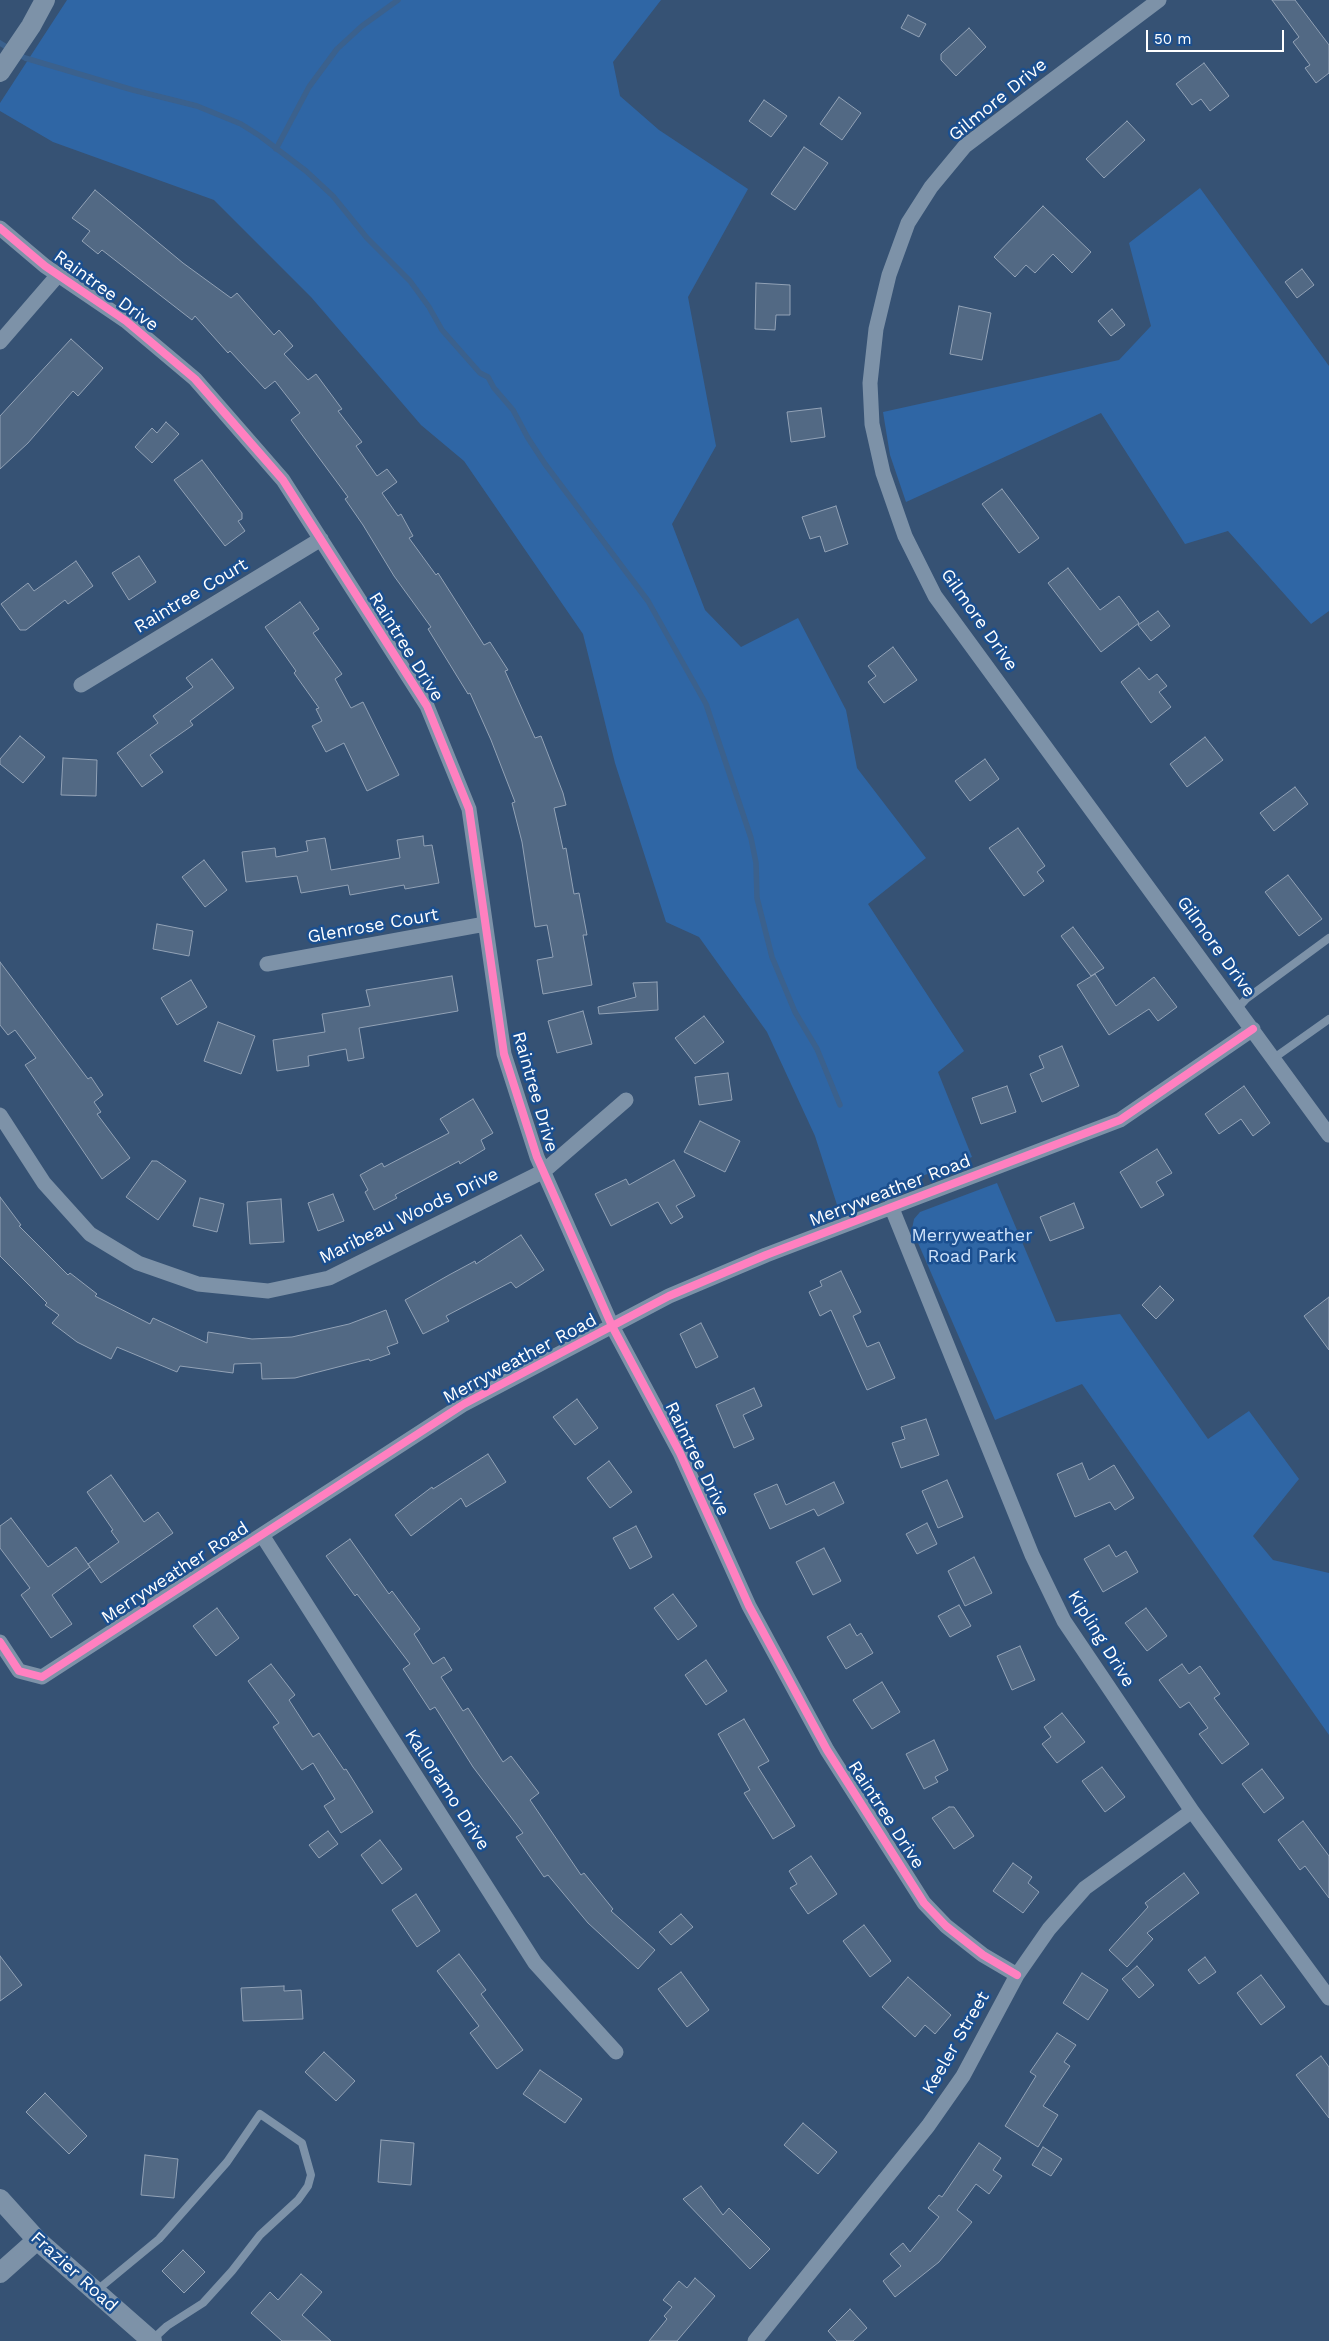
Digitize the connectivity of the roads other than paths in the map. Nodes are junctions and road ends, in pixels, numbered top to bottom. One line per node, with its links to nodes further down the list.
1 (45, 0): 3 (street)
2 (1153, 2): 12 (street, Gilmore Drive)
3 (0, 72)
4 (0, 228): 5 (street, Raintree Drive)
5 (58, 274): 6 (street); 7 (street, Raintree Drive)
6 (0, 342)
7 (321, 539): 8 (street, Raintree Court); 9 (street, Raintree Drive)
8 (81, 685)
9 (486, 924): 11 (street, Glenrose Court); 19 (street, Raintree Drive)
10 (1329, 938): 12 (lane)
11 (266, 964)
12 (1238, 1008): 14 (street, Gilmore Drive)
13 (1329, 1019): 15 (lane)
14 (1253, 1029): 15 (street, Gilmore Drive); 20 (street, Merryweather Road)
15 (1274, 1058): 18 (street, Gilmore Drive)
16 (626, 1100): 19 (street, Maribeau Woods Drive)
17 (0, 1115): 19 (street, Maribeau Woods Drive)
18 (1329, 1135)
19 (544, 1171): 21 (street, Raintree Drive)
20 (891, 1206): 21 (street, Merryweather Road); 24 (street, Kipling Drive)
21 (612, 1326): 22 (street, Merryweather Road); 25 (street, Raintree Drive)
22 (262, 1535): 23 (street, Merryweather Road); 27 (street, Kalloramo Drive)
23 (0, 1642)
24 (1192, 1811): 25 (street, Keeler Street); 26 (street, Kipling Drive)
25 (1017, 1975): 33 (street, Keeler Street)
26 (1329, 1998)
27 (616, 2052)
28 (0, 2199): 29 (street, Frazier Road)
29 (37, 2240): 30 (street); 31 (street, Frazier Road)
30 (0, 2273)
31 (95, 2292): 32 (street, Frazier Road); 32 (lane)
32 (152, 2341)
33 (755, 2341)

